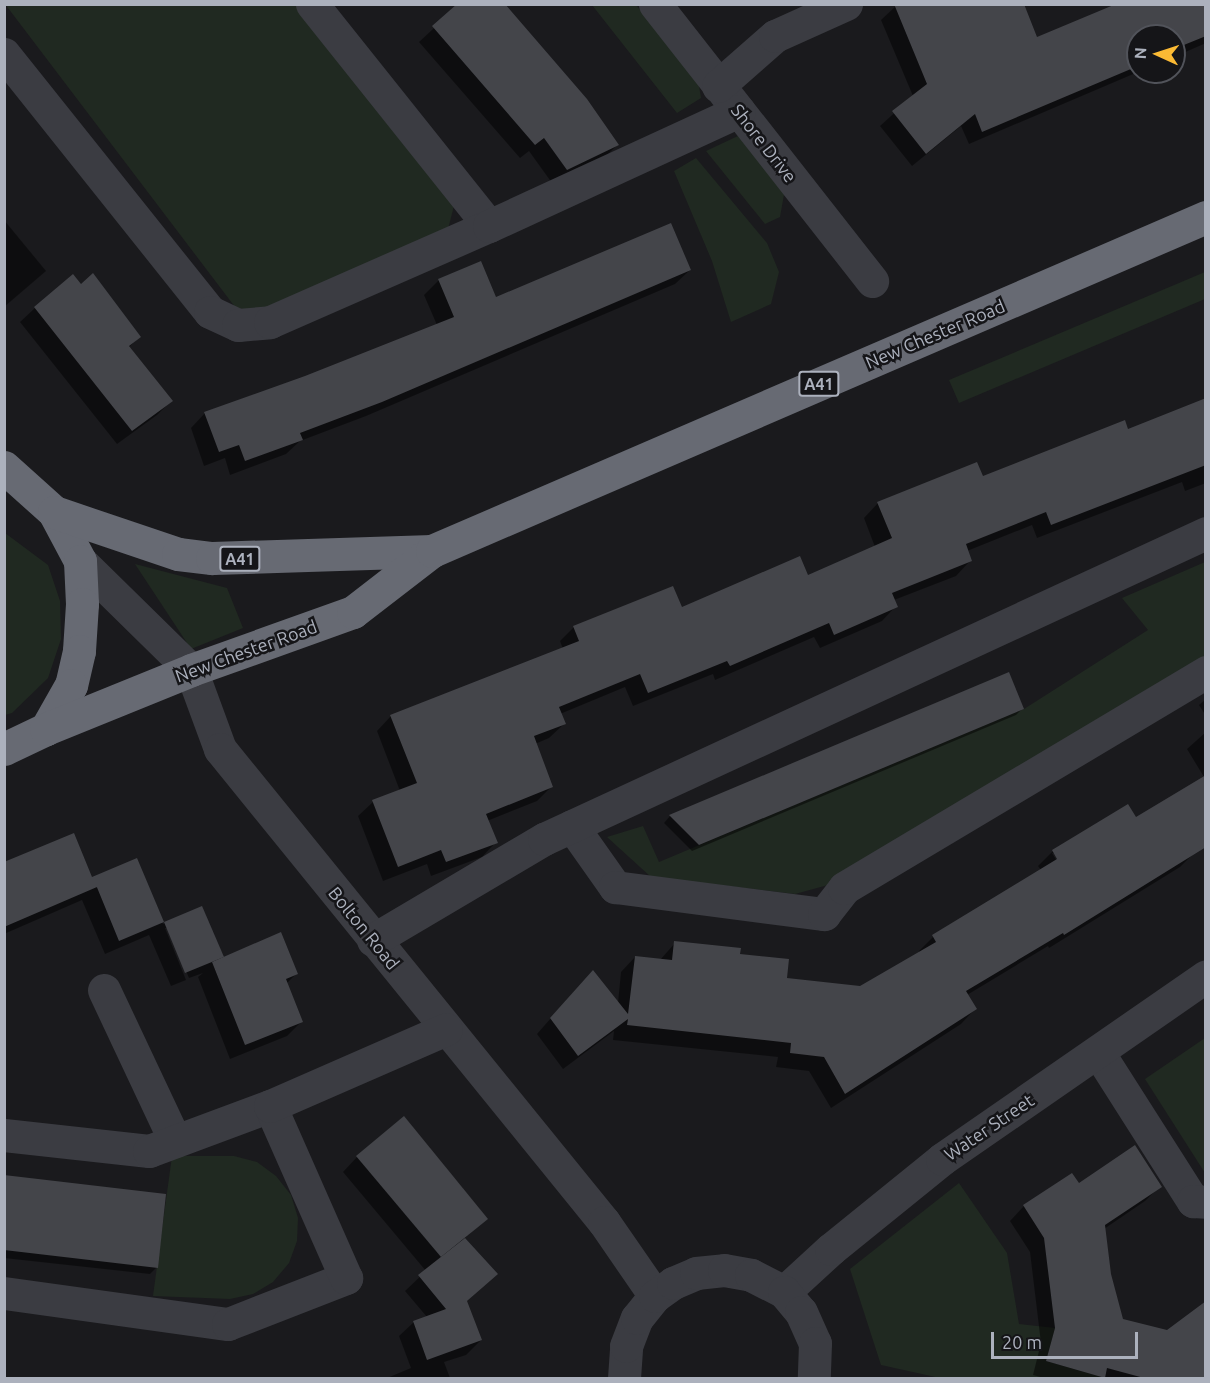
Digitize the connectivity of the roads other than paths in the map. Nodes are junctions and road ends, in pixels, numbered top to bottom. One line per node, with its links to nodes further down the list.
1 (312, 4): 8 (street)
2 (655, 4): 5 (street, Shore Drive)
3 (846, 4): 5 (street)
4 (4, 54): 8 (street)
5 (718, 86): 6 (street, Shore Drive)
6 (739, 111): 8 (street); 9 (street, Shore Drive)
7 (1206, 217): 13 (highway, New Chester Road / A41)
8 (489, 226)
9 (873, 281)
10 (4, 467): 11 (highway, A41)
11 (54, 512): 13 (highway, New Chester Road / A41); 14 (highway, A41)
12 (1206, 533): 19 (street)
13 (432, 551): 15 (highway, New Chester Road / A41)
14 (80, 561): 15 (street, Bolton Road); 17 (highway, A41)
15 (191, 670): 17 (highway, New Chester Road / A41); 20 (street, Bolton Road)
16 (1206, 672): 19 (street)
17 (46, 729): 18 (highway, A41)
18 (4, 749)
19 (572, 826): 20 (street)
20 (374, 940): 23 (street, Bolton Road)
21 (1206, 976): 24 (street, Water Street)
22 (104, 990): 27 (street)
23 (446, 1029): 25 (street); 31 (street, Bolton Road)
24 (1098, 1052): 28 (street); 29 (street, Water Street)
25 (270, 1106): 27 (street); 30 (street)
26 (4, 1135): 27 (street)
27 (176, 1141)
28 (1206, 1202)
29 (784, 1292): 31 (street); 33 (street)
30 (4, 1293)
31 (655, 1296): 32 (street)
32 (624, 1378)
33 (814, 1378)

